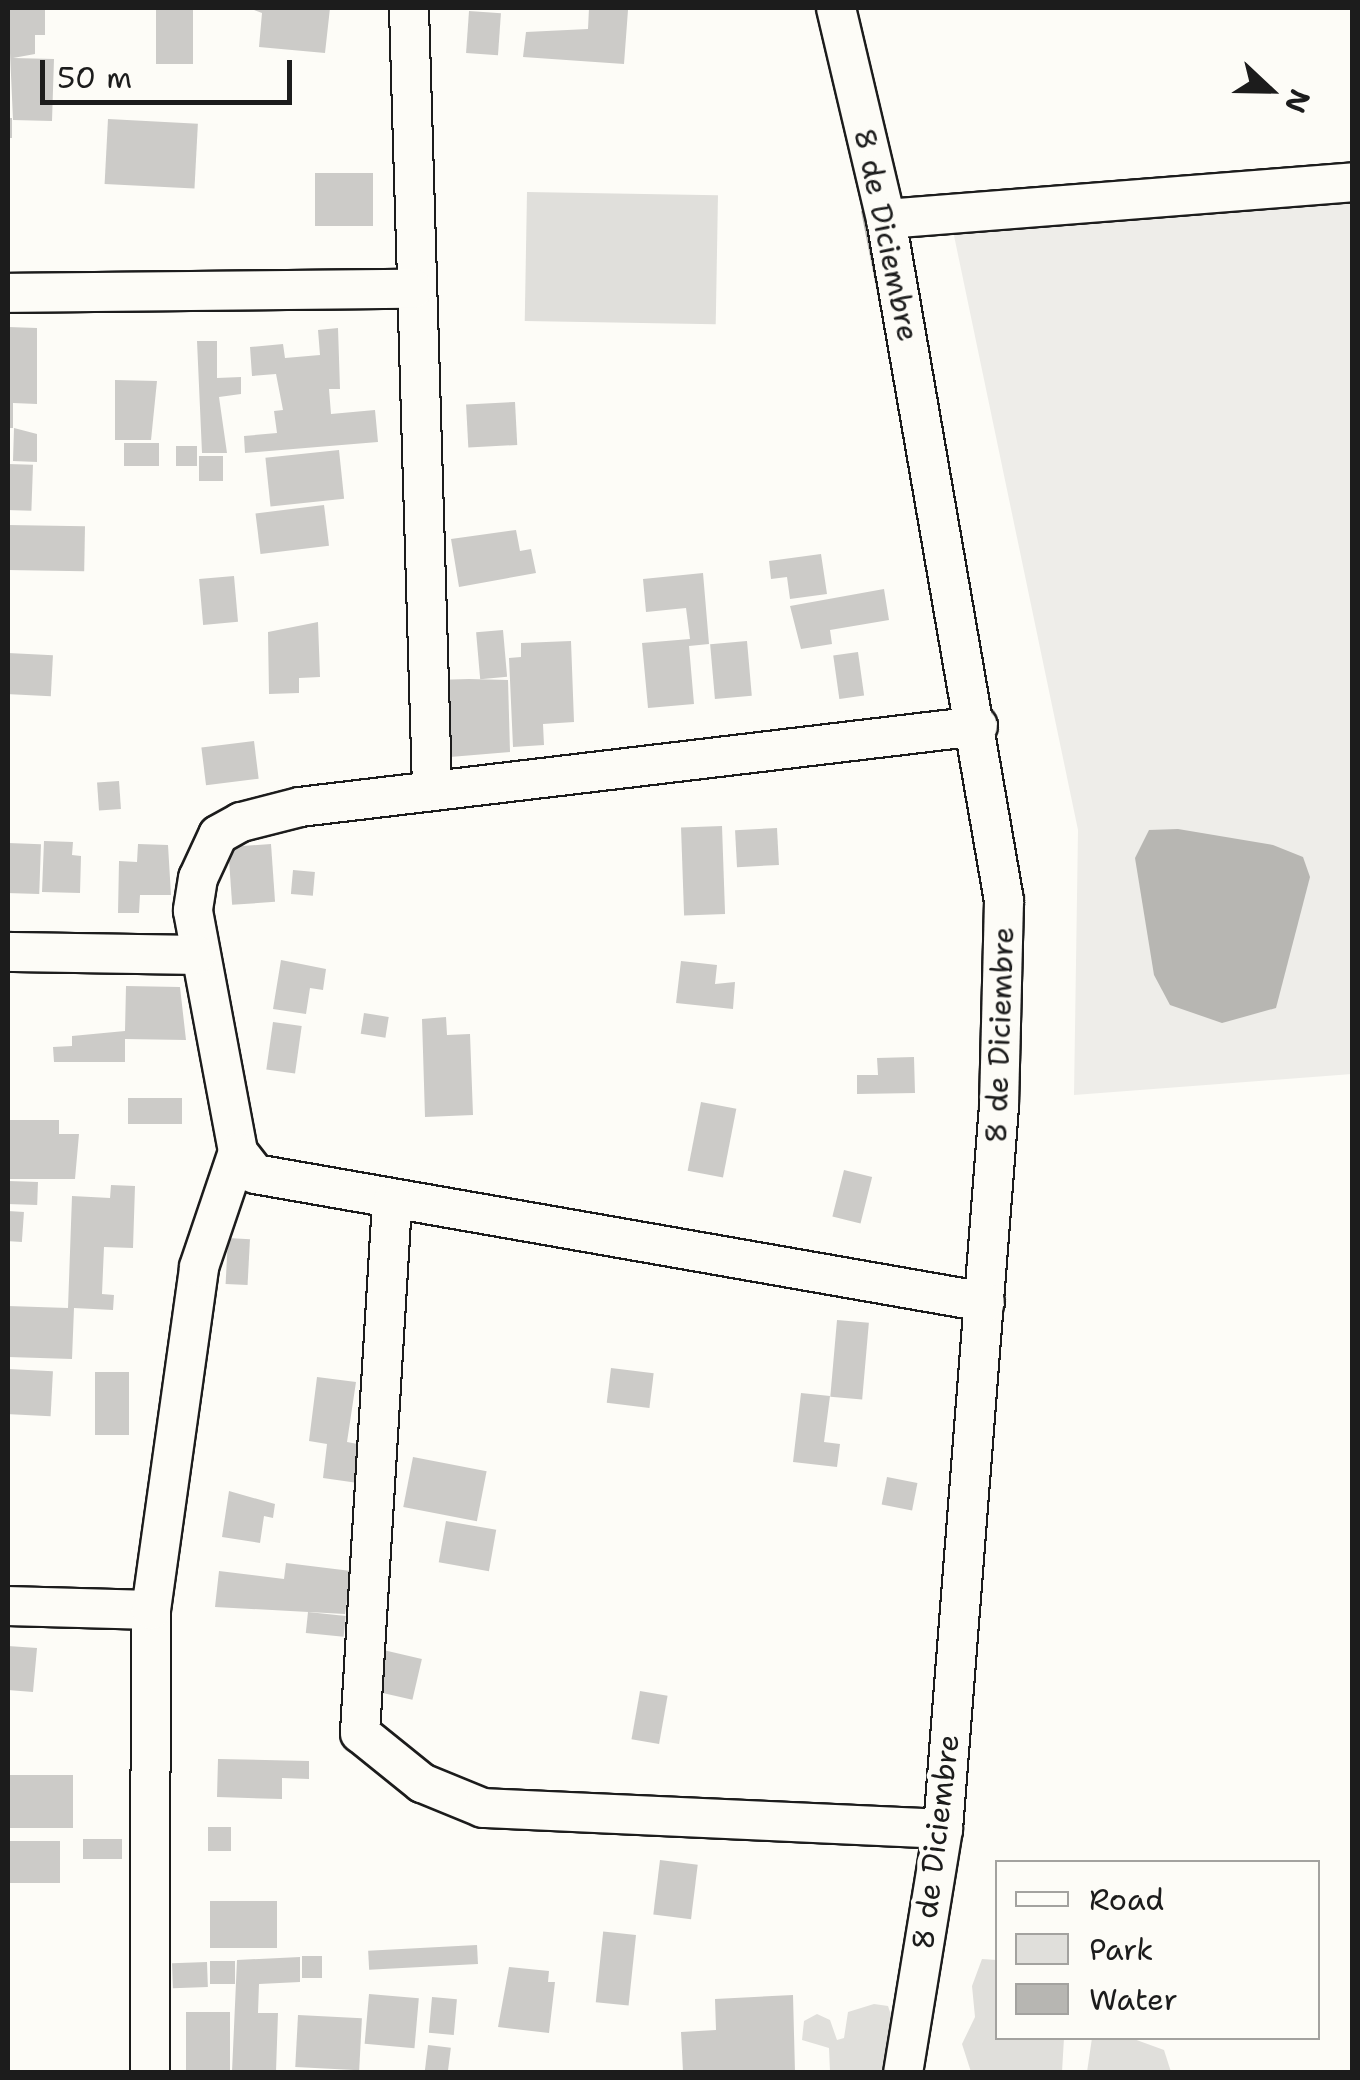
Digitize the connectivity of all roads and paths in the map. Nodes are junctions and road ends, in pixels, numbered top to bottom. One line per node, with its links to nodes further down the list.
1 (409, 8): 5 (street)
2 (836, 8): 4 (street, 8 de Diciembre)
3 (1352, 182): 4 (street)
4 (886, 219): 7 (street, 8 de Diciembre)
5 (413, 290): 6 (street); 8 (street)
6 (8, 293)
7 (978, 726): 8 (street); 13 (street, 8 de Diciembre)
8 (432, 790): 10 (street)
9 (8, 952): 10 (street)
10 (196, 955): 11 (street)
11 (238, 1152): 12 (street); 15 (street)
12 (392, 1203): 13 (street); 16 (street)
13 (985, 1302): 16 (street, 8 de Diciembre)
14 (8, 1606): 15 (street)
15 (151, 1610): 17 (street)
16 (943, 1828): 18 (street, 8 de Diciembre)
17 (150, 2072)
18 (903, 2072)

